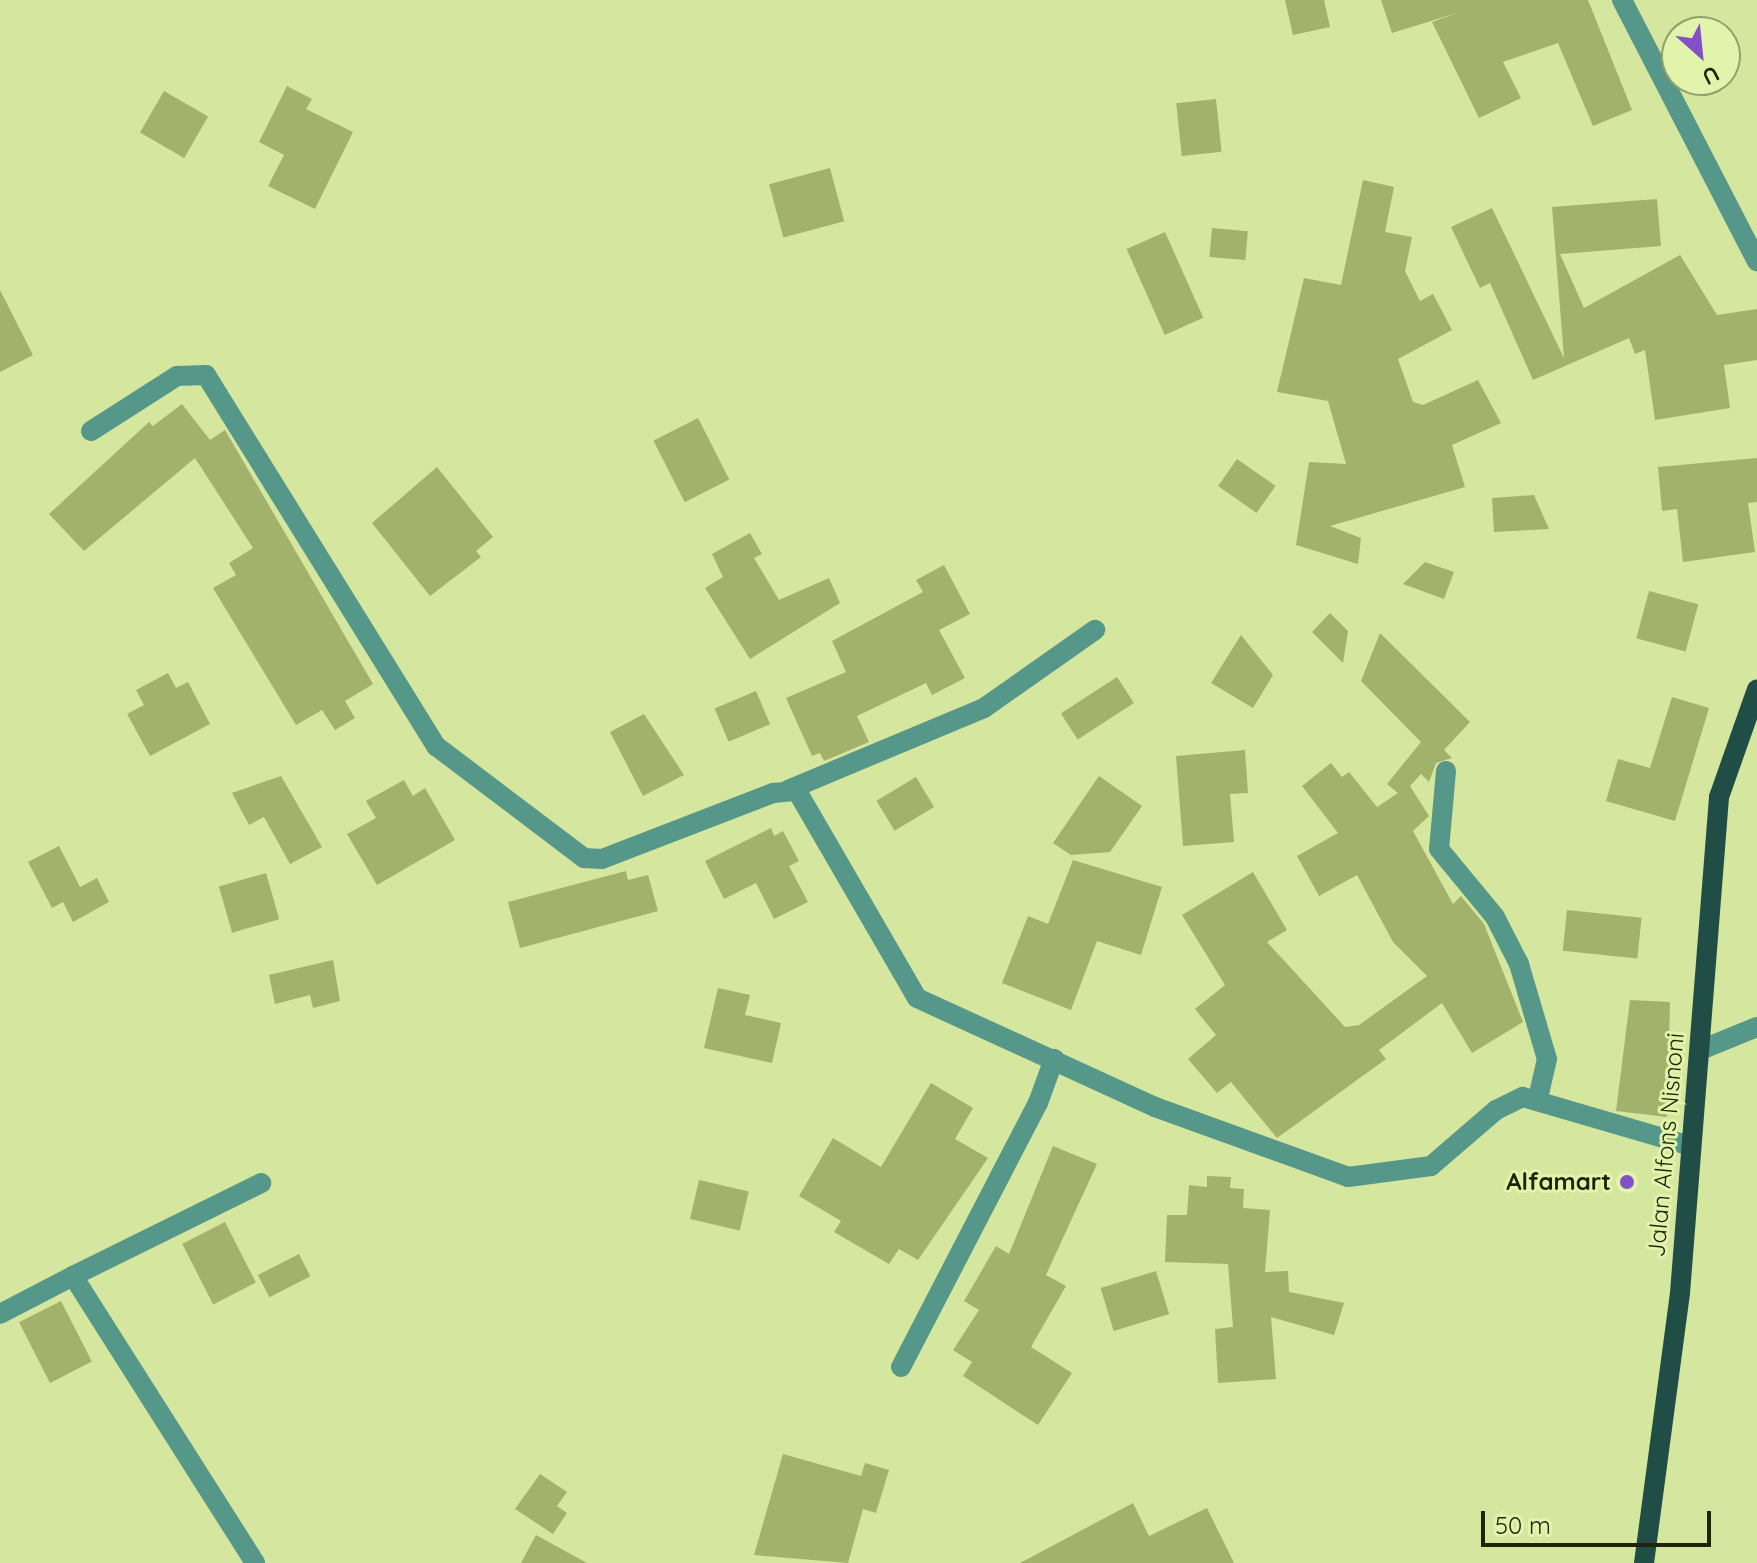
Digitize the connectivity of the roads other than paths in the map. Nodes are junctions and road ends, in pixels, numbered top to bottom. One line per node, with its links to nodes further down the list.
1 (1622, 0): 2 (street)
2 (1757, 261)
3 (91, 431): 7 (street)
4 (1095, 630): 7 (street)
5 (1757, 689): 9 (main road, Jalan Alfons Nisnoni)
6 (1446, 771): 11 (street)
7 (788, 790): 10 (street)
8 (1757, 1027): 9 (street)
9 (1703, 1049): 12 (main road, Jalan Alfons Nisnoni)
10 (1054, 1059): 11 (street); 16 (street)
11 (1538, 1097): 12 (street)
12 (1687, 1145): 18 (main road, Jalan Alfons Nisnoni)
13 (261, 1183): 14 (street)
14 (73, 1276): 15 (street); 17 (street)
15 (0, 1314)
16 (901, 1367)
17 (255, 1563)
18 (1644, 1563)

